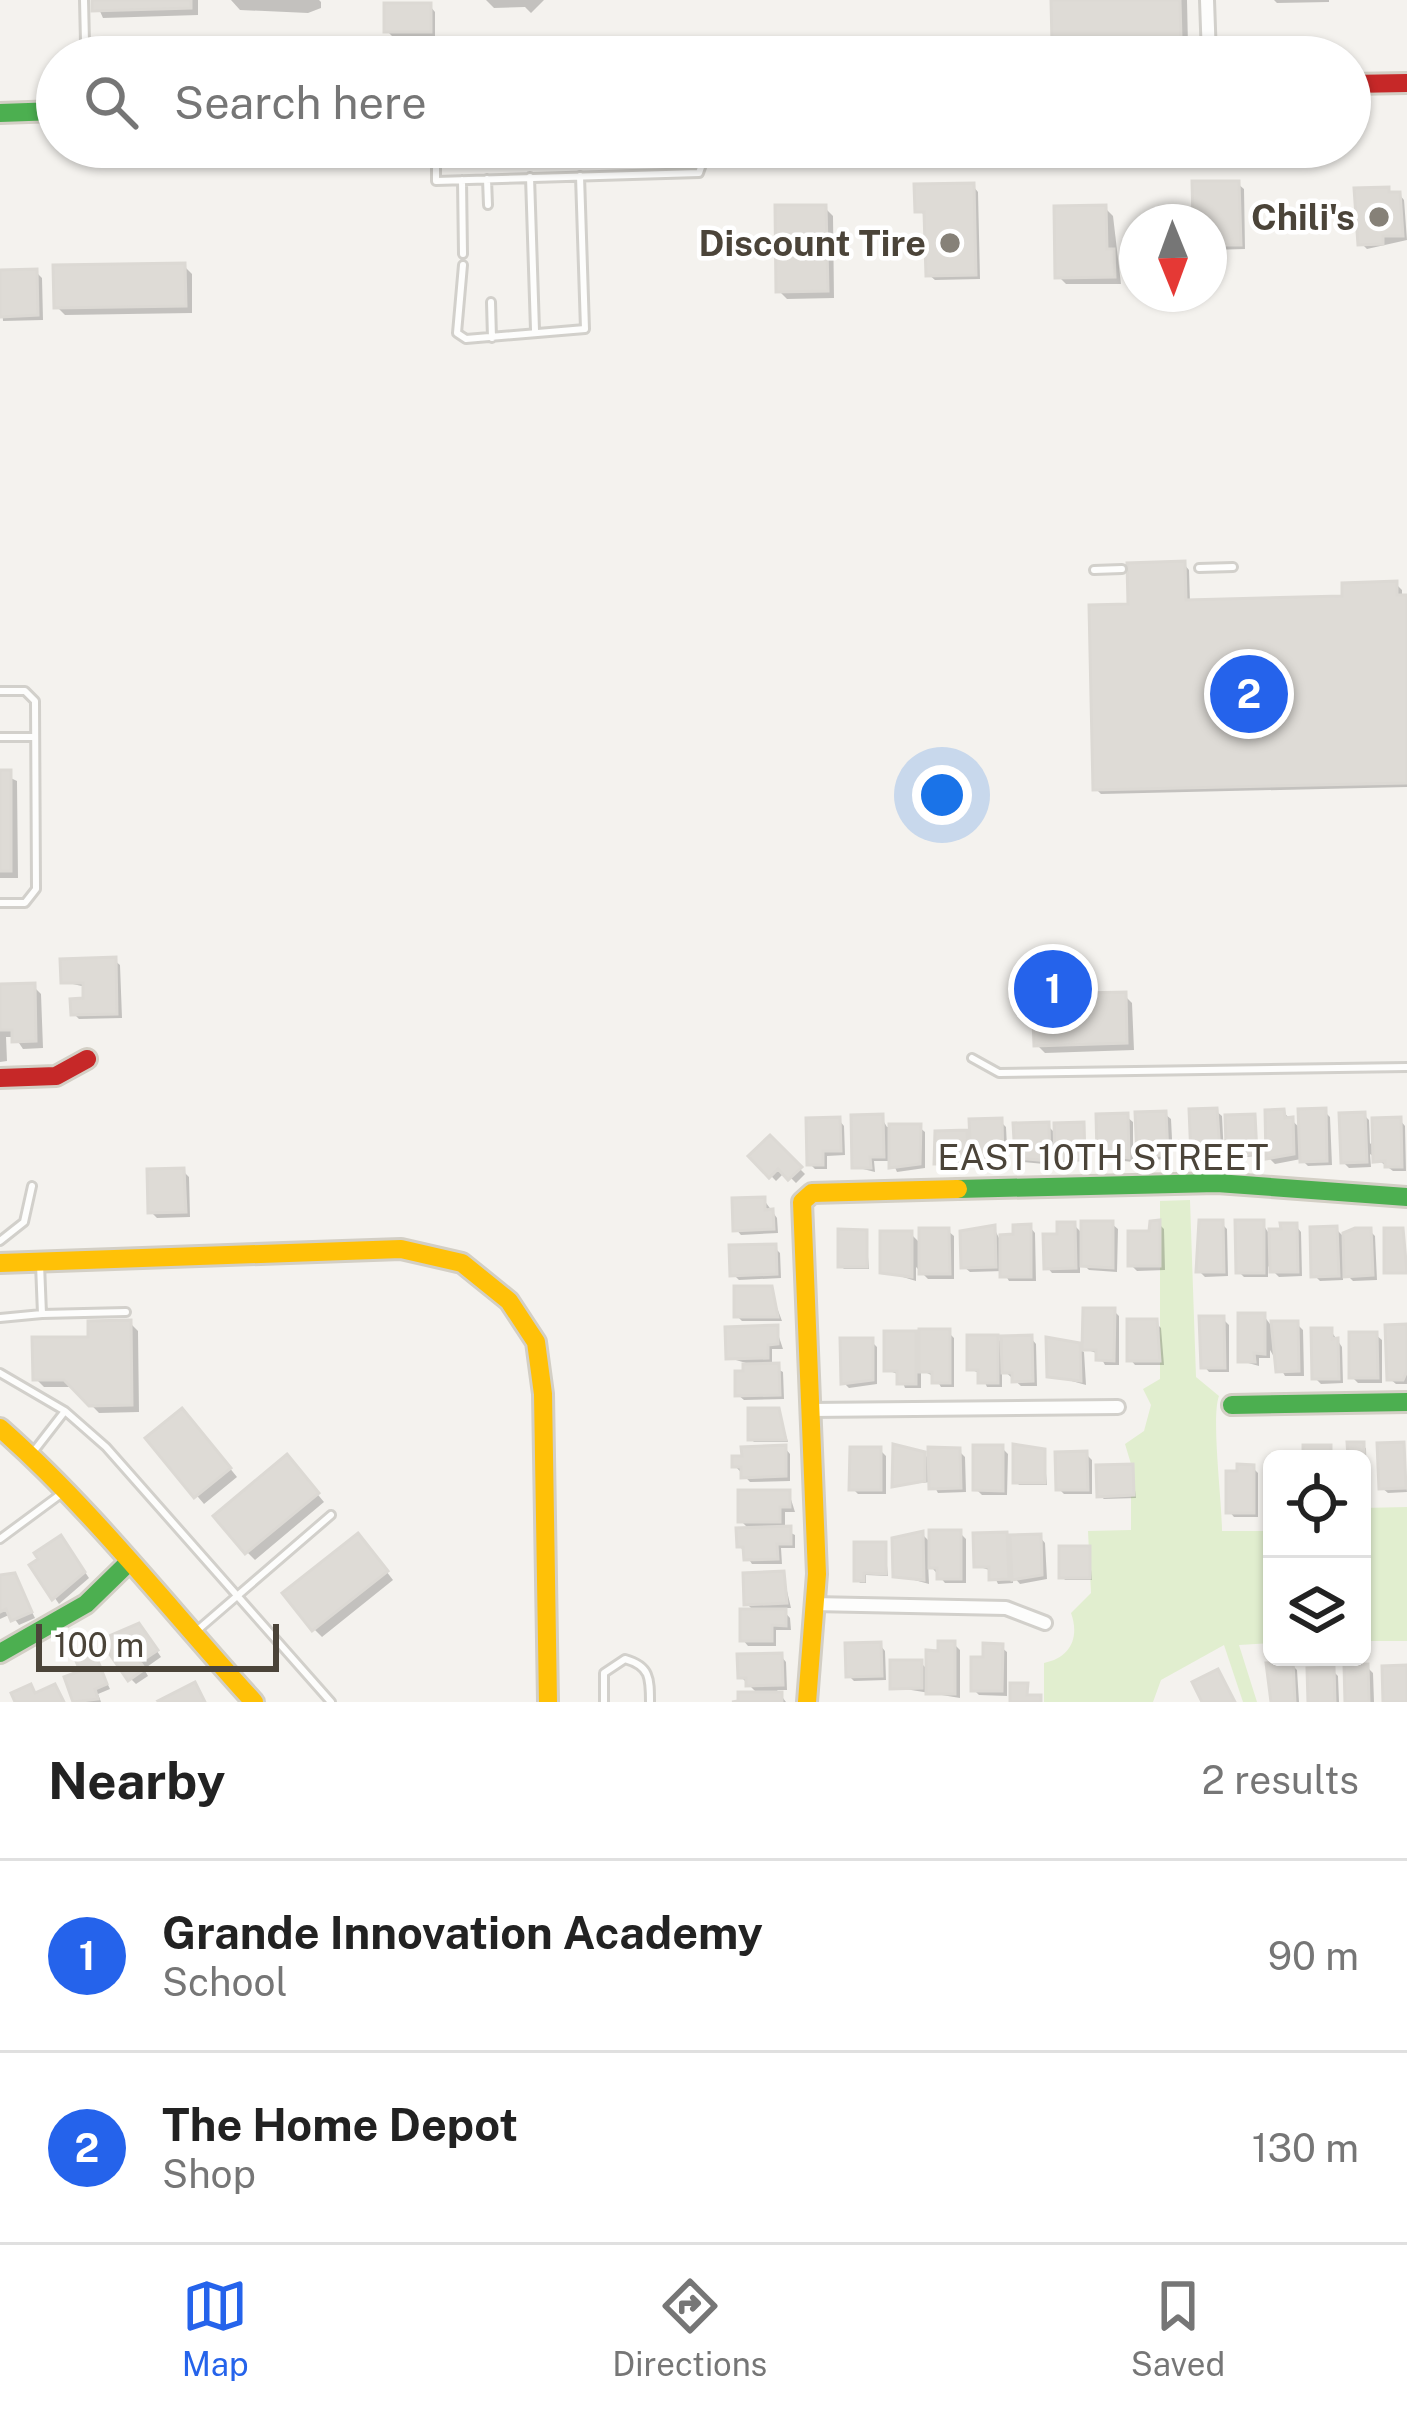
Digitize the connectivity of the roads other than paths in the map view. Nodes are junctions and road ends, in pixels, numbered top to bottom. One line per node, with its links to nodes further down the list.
1 (84, 0): 3 (lane)
2 (1207, 0): 4 (street)
3 (85, 36)
4 (1208, 36)
5 (1407, 83): 6 (street)
6 (1371, 84)
7 (36, 111): 8 (street)
8 (0, 112)
9 (436, 168): 14 (lane)
10 (699, 168): 11 (lane)
11 (580, 176): 13 (lane); 19 (lane)
12 (488, 178): 13 (lane); 14 (lane); 15 (lane)
13 (530, 178): 19 (lane)
14 (462, 180): 16 (lane)
15 (488, 205)
16 (463, 254)
17 (463, 265): 20 (lane)
18 (491, 302): 20 (lane)
19 (536, 331): 20 (lane)
20 (492, 338)
21 (1233, 567): 22 (lane)
22 (1198, 568)
23 (1094, 569): 24 (lane)
24 (1122, 569)
25 (0, 691): 27 (lane)
26 (0, 737): 27 (lane)
27 (35, 737): 28 (lane)
28 (0, 903)
29 (972, 1058): 31 (lane)
30 (87, 1059): 32 (street)
31 (1407, 1067)
32 (0, 1078)
33 (32, 1186): 35 (lane)
34 (1407, 1197): 44 (street, EAST 10TH STREET)
35 (1, 1252): 36 (street)
36 (40, 1260): 38 (lane); 59 (street)
37 (126, 1312): 38 (lane)
38 (42, 1314): 39 (lane)
39 (0, 1318)
40 (0, 1373): 45 (lane)
41 (1407, 1402): 42 (street)
42 (1232, 1406)
43 (1118, 1407): 44 (street)
44 (811, 1410): 53 (street)
45 (64, 1411): 47 (lane); 52 (lane)
46 (0, 1428): 47 (street)
47 (31, 1455): 48 (street)
48 (68, 1488): 50 (lane); 51 (street)
49 (331, 1515): 52 (lane)
50 (0, 1539)
51 (127, 1564): 55 (street); 56 (street)
52 (238, 1597): 55 (lane); 58 (lane)
53 (813, 1604): 54 (street); 62 (street)
54 (1045, 1623)
55 (192, 1634): 57 (street)
56 (0, 1653)
57 (254, 1702)
58 (331, 1702)
59 (548, 1702)
60 (604, 1702): 61 (lane)
61 (650, 1702)
62 (807, 1702)

